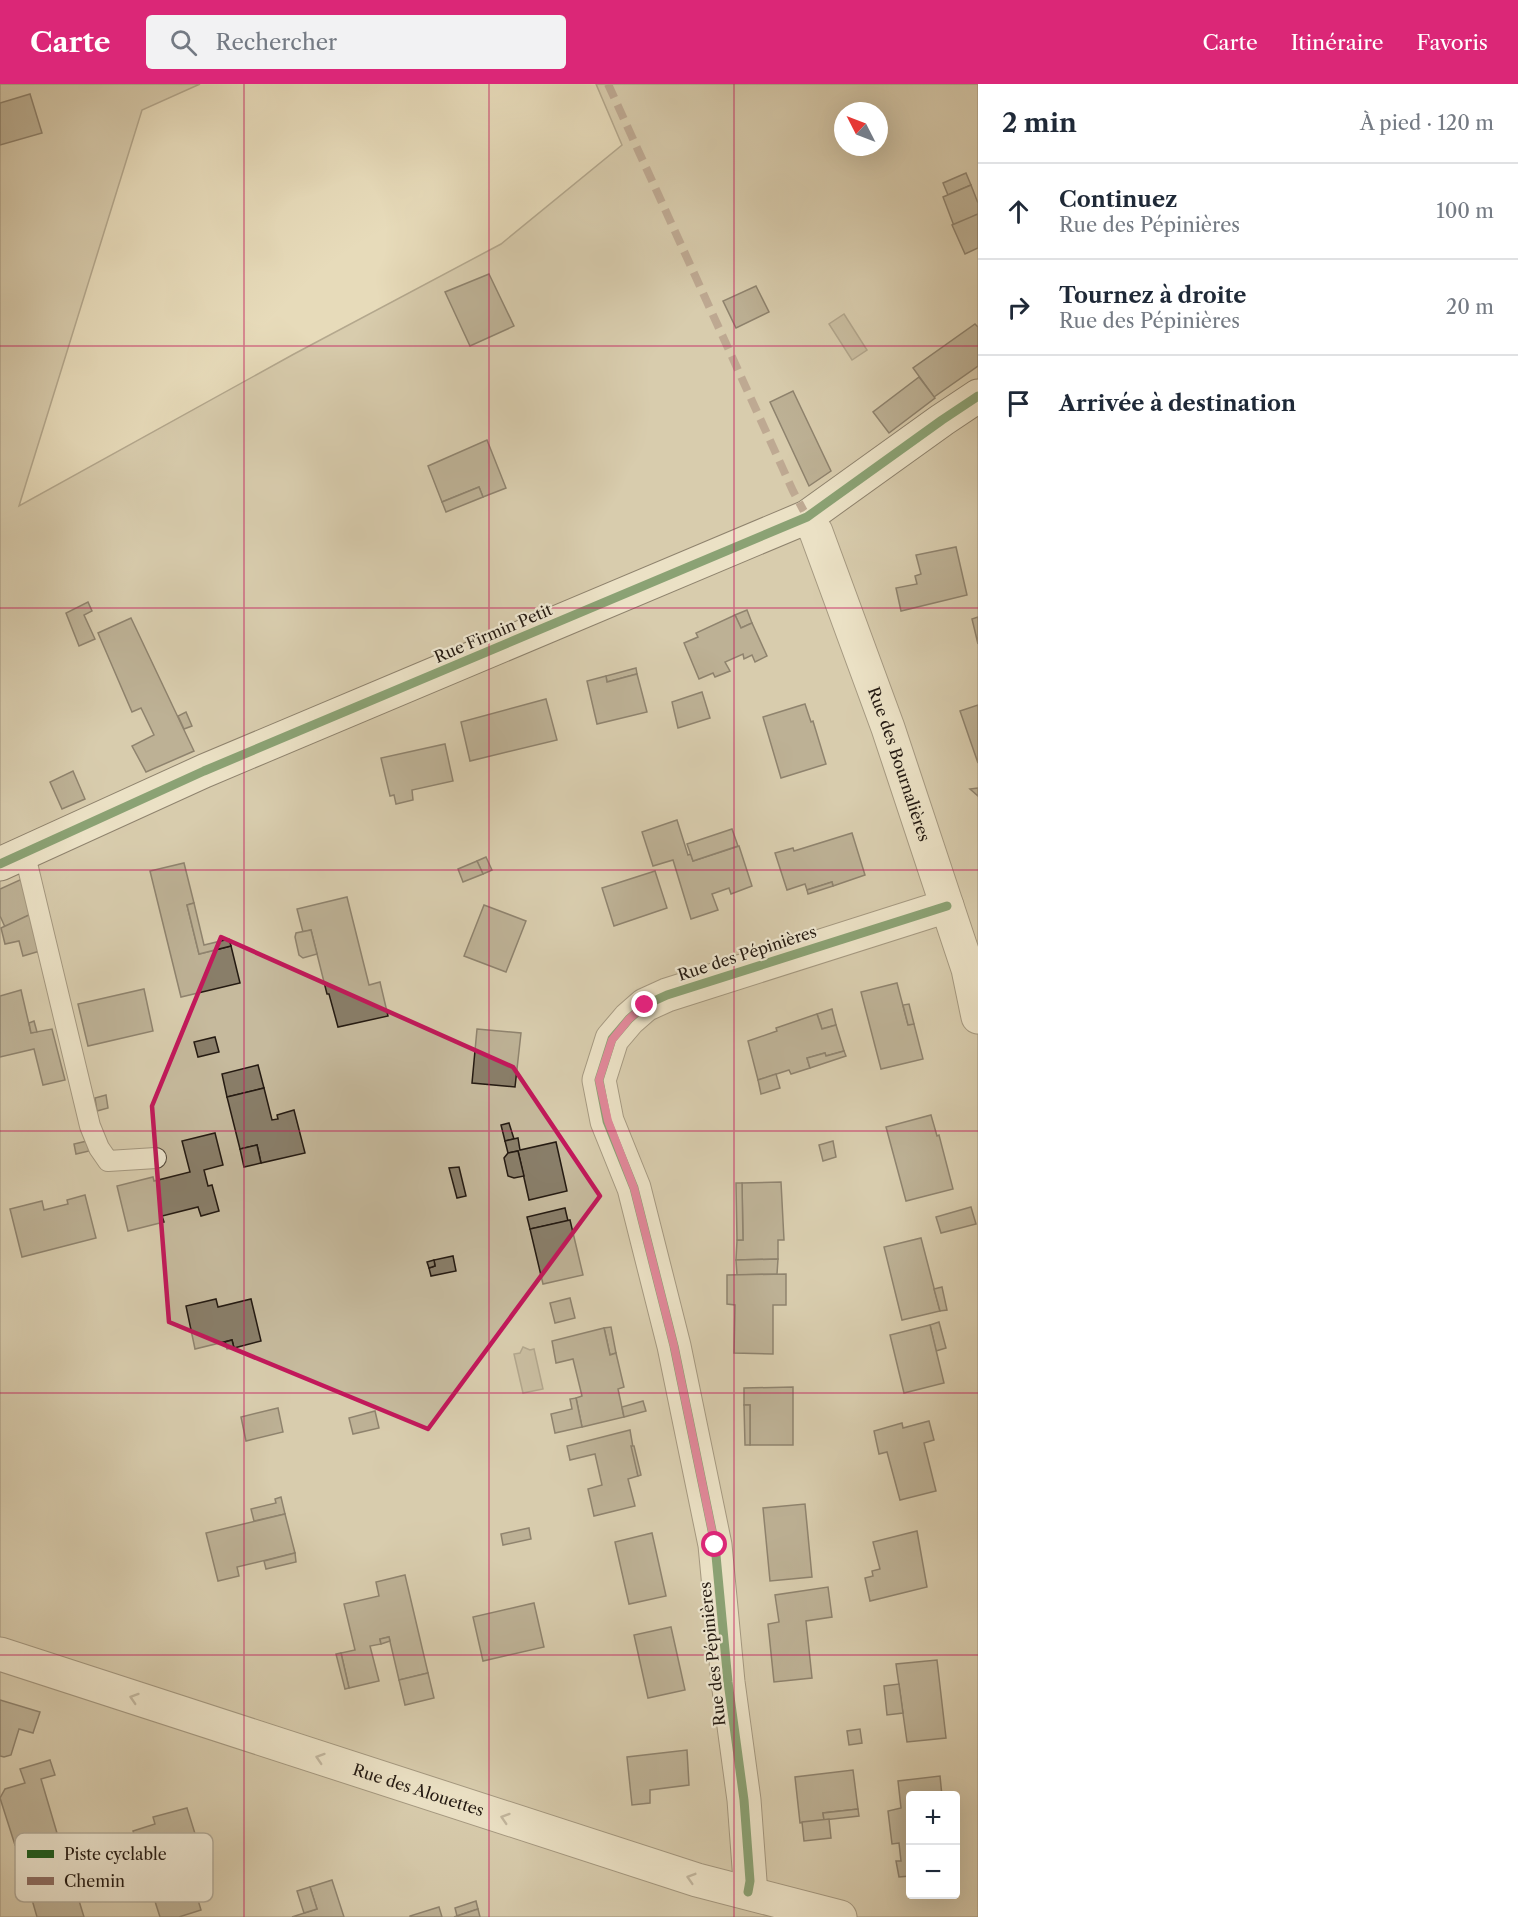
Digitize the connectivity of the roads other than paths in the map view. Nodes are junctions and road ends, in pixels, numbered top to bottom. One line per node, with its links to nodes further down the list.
1 (978, 396): 2 (street, Rue Firmin Petit)
2 (807, 517): 3 (street, Rue Firmin Petit); 4 (street, Rue des Bournalières)
3 (12, 858): 6 (lane)
4 (947, 906): 5 (street, Rue des Bournalières); 8 (street, Rue des Pépinières)
5 (978, 1017)
6 (156, 1158)
7 (0, 1654): 8 (street, Rue des Alouettes, one-way to 7)
8 (748, 1893): 9 (street, Rue des Alouettes)
9 (840, 1917)

